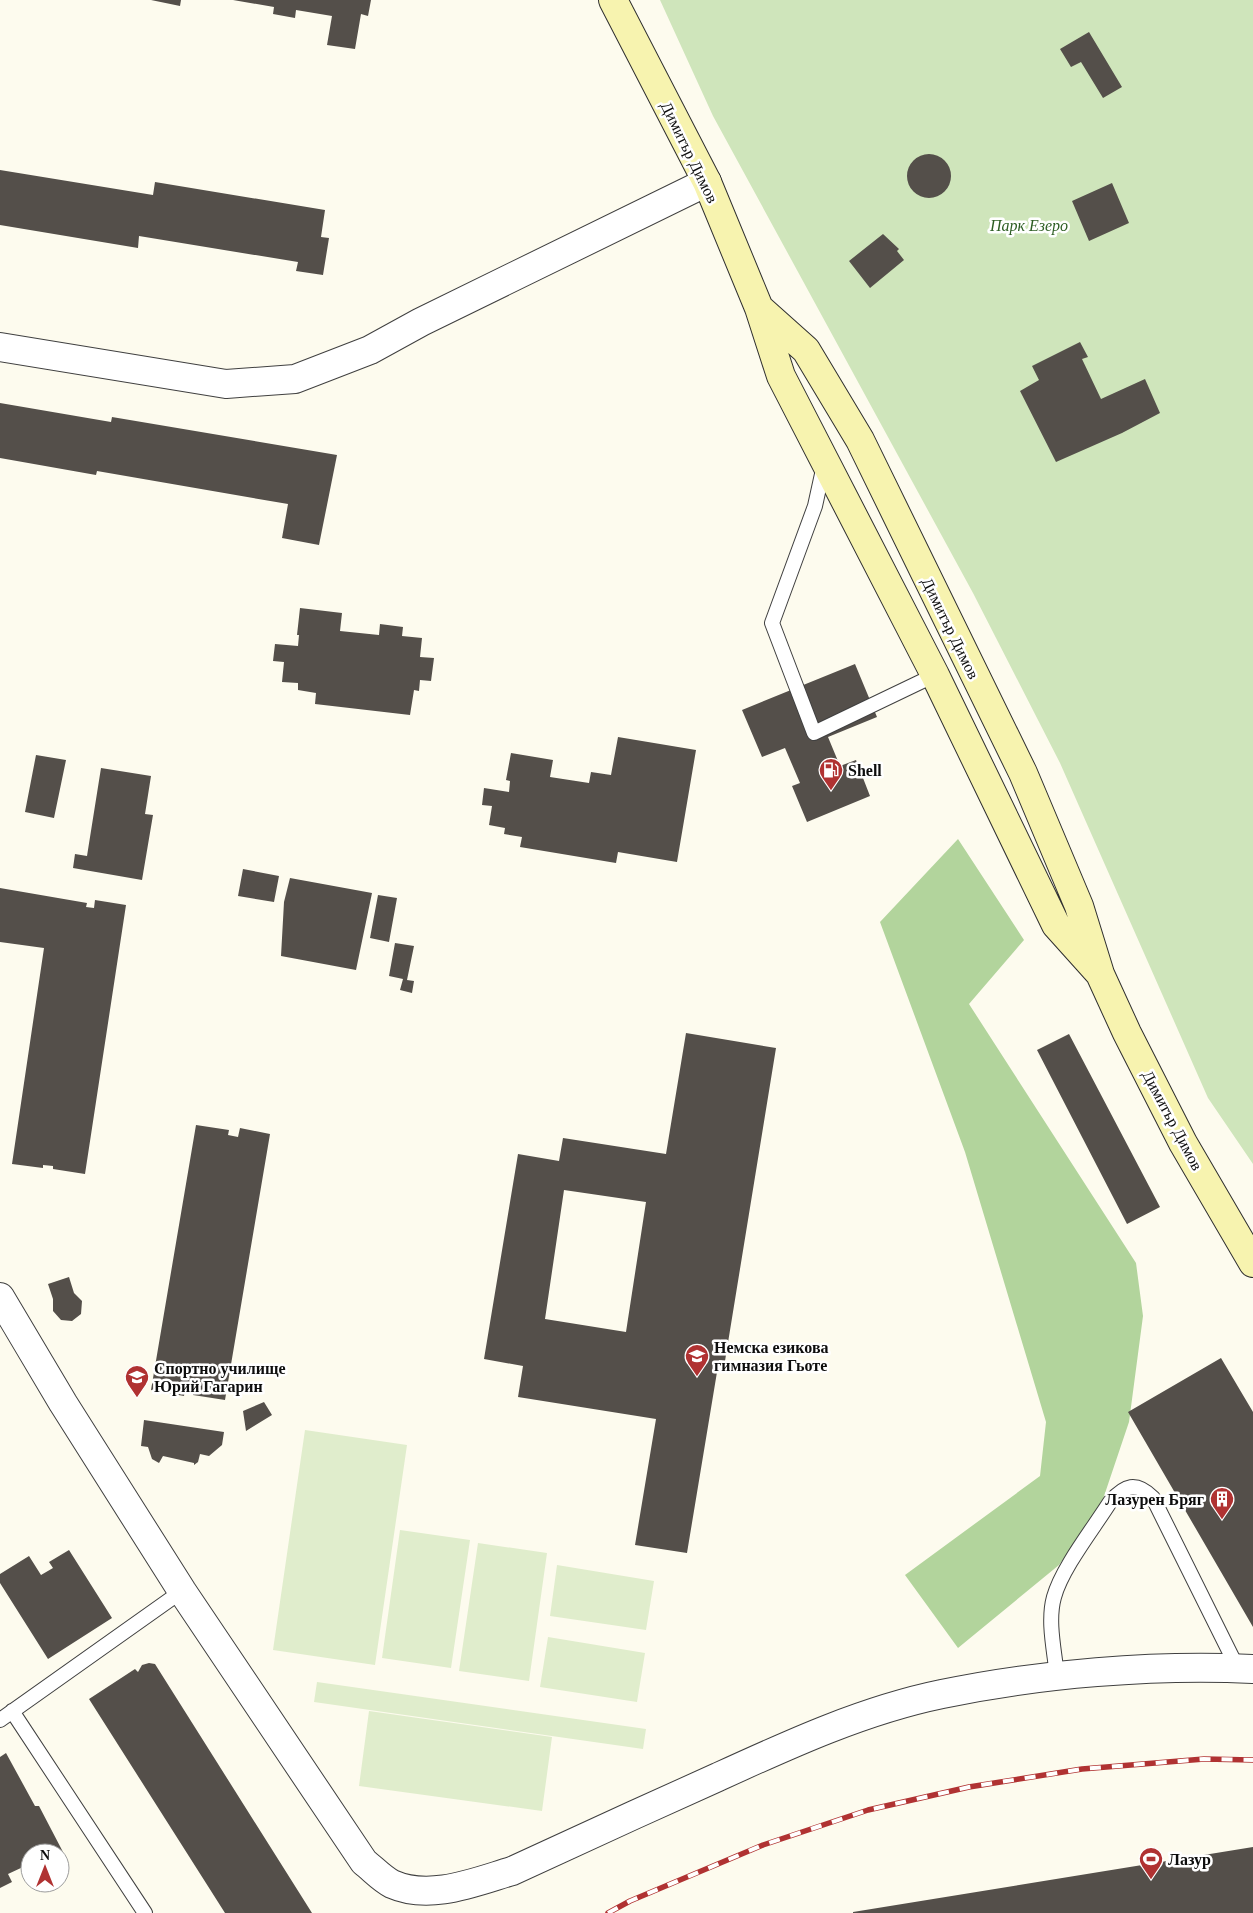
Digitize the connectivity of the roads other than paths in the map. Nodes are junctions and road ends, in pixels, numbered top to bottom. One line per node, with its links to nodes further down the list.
1 (613, 0): 2 (main road, Димитър Димов)
2 (707, 182): 3 (main road, Димитър Димов); 4 (street)
3 (759, 308): 5 (main road, Димитър Димов); 7 (main road, Димитър Димов)
4 (0, 347)
5 (826, 459): 6 (main road, Димитър Димов); 6 (lane)
6 (935, 675): 7 (main road, Димитър Димов)
7 (1100, 974): 8 (main road, Димитър Димов)
8 (1253, 1263)
9 (0, 1297): 10 (street)
10 (182, 1591): 12 (street); 13 (lane)
11 (1246, 1669): 12 (street); 12 (lane)
12 (1057, 1677)
13 (12, 1711): 14 (lane); 15 (lane)
14 (0, 1720)
15 (145, 1913)

